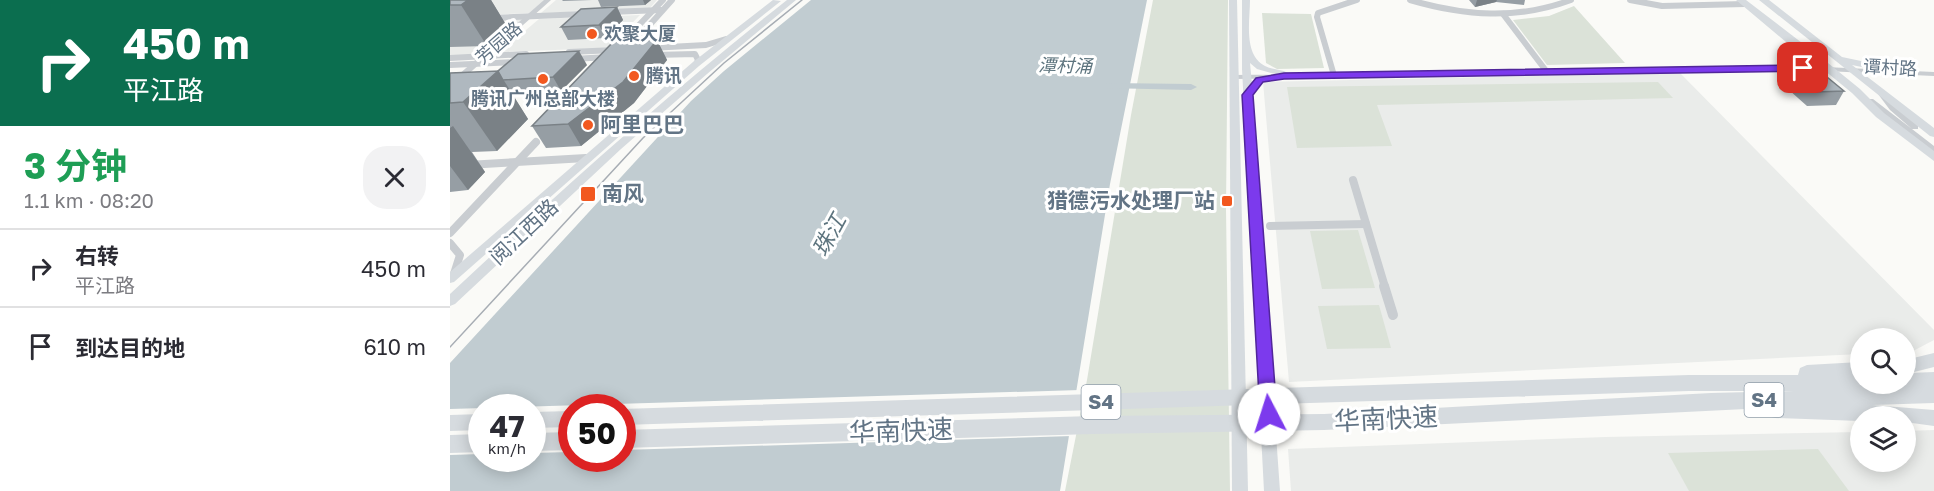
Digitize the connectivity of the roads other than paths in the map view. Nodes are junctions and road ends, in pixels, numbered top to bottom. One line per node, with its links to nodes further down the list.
1 (548, 0): 17 (street, 芳园路)
2 (663, 0): 14 (street)
3 (672, 0): 15 (street)
4 (778, 0): 23 (main road, 阅江西路)
5 (792, 0): 66 (main road, 阅江西路)
6 (1233, 0): 19 (main road)
7 (1246, 0): 20 (main road)
8 (1357, 0): 44 (street)
9 (1410, 0): 16 (street)
10 (1571, 0): 16 (street)
11 (1630, 0): 13 (street)
12 (1763, 0): 22 (main road)
13 (1742, 2): 21 (main road)
14 (653, 10): 15 (street); 17 (street); 26 (street)
15 (662, 10): 25 (street)
16 (1503, 15): 43 (street)
17 (530, 16): 18 (street); 31 (street, 芳园路)
18 (484, 18)
19 (1233, 33): 20 (main road); 46 (main road)
20 (1246, 33): 24 (main road)
21 (1787, 37): 22 (main road); 39 (main road); 40 (main road)
22 (1810, 37): 29 (main road)
23 (726, 39): 25 (street); 37 (main road, 阅江西路)
24 (1246, 47): 46 (main road); 47 (main road)
25 (628, 49): 26 (street); 33 (street)
26 (616, 50): 27 (street); 33 (street)
27 (561, 52)
28 (539, 54): 31 (street)
29 (1831, 54): 41 (main road); 42 (main road)
30 (645, 55): 37 (street)
31 (484, 57): 32 (street); 36 (street, 芳园路)
32 (450, 58)
33 (617, 58): 34 (street)
34 (566, 59)
35 (532, 61): 36 (street)
36 (475, 64): 38 (street); 48 (street, 芳园路)
37 (696, 64): 57 (main road, 阅江西路)
38 (450, 65)
39 (1794, 67): 40 (street, 谭村路); 43 (street, 谭村路); 49 (main road)
40 (1826, 67): 41 (street, 谭村路); 49 (main road)
41 (1849, 68): 42 (street, 谭村路); 50 (main road)
42 (1877, 69): 45 (street, 谭村路); 50 (main road)
43 (1546, 71): 44 (street); 47 (street)
44 (1333, 72): 47 (street)
45 (1934, 73)
46 (1240, 75): 47 (street); 51 (main road); 84 (main road)
47 (1284, 75): 51 (main road)
48 (450, 86)
49 (1856, 91): 55 (street); 56 (main road)
50 (1882, 94): 52 (main road); 53 (street)
51 (1248, 95): 85 (main road)
52 (1934, 134)
53 (1934, 141)
54 (536, 142): 58 (street)
55 (1934, 150)
56 (1934, 157)
57 (586, 158): 58 (street); 65 (main road, 阅江西路)
58 (517, 161): 59 (street); 63 (street)
59 (450, 166)
60 (1353, 180): 61 (street)
61 (1366, 224): 62 (street); 67 (street)
62 (1270, 226)
63 (450, 232)
64 (450, 243): 65 (street)
65 (452, 277)
66 (450, 301)
67 (1394, 315)
68 (1934, 360): 69 (highway)
69 (1916, 364)
70 (1850, 370): 73 (highway)
71 (1934, 380): 72 (highway)
72 (1916, 381)
73 (1689, 383): 74 (highway, 华南快速 / S4); 77 (highway, 华南快速 / S4)
74 (1850, 383)
75 (1934, 395): 76 (highway, 华南快速 / S4)
76 (1711, 401): 78 (highway); 81 (highway, 华南快速 / S4)
77 (636, 417)
78 (1934, 418)
79 (468, 422): 80 (highway)
80 (450, 423)
81 (636, 439)
82 (468, 443): 83 (highway)
83 (450, 444)
84 (1240, 491)
85 (1272, 491)

